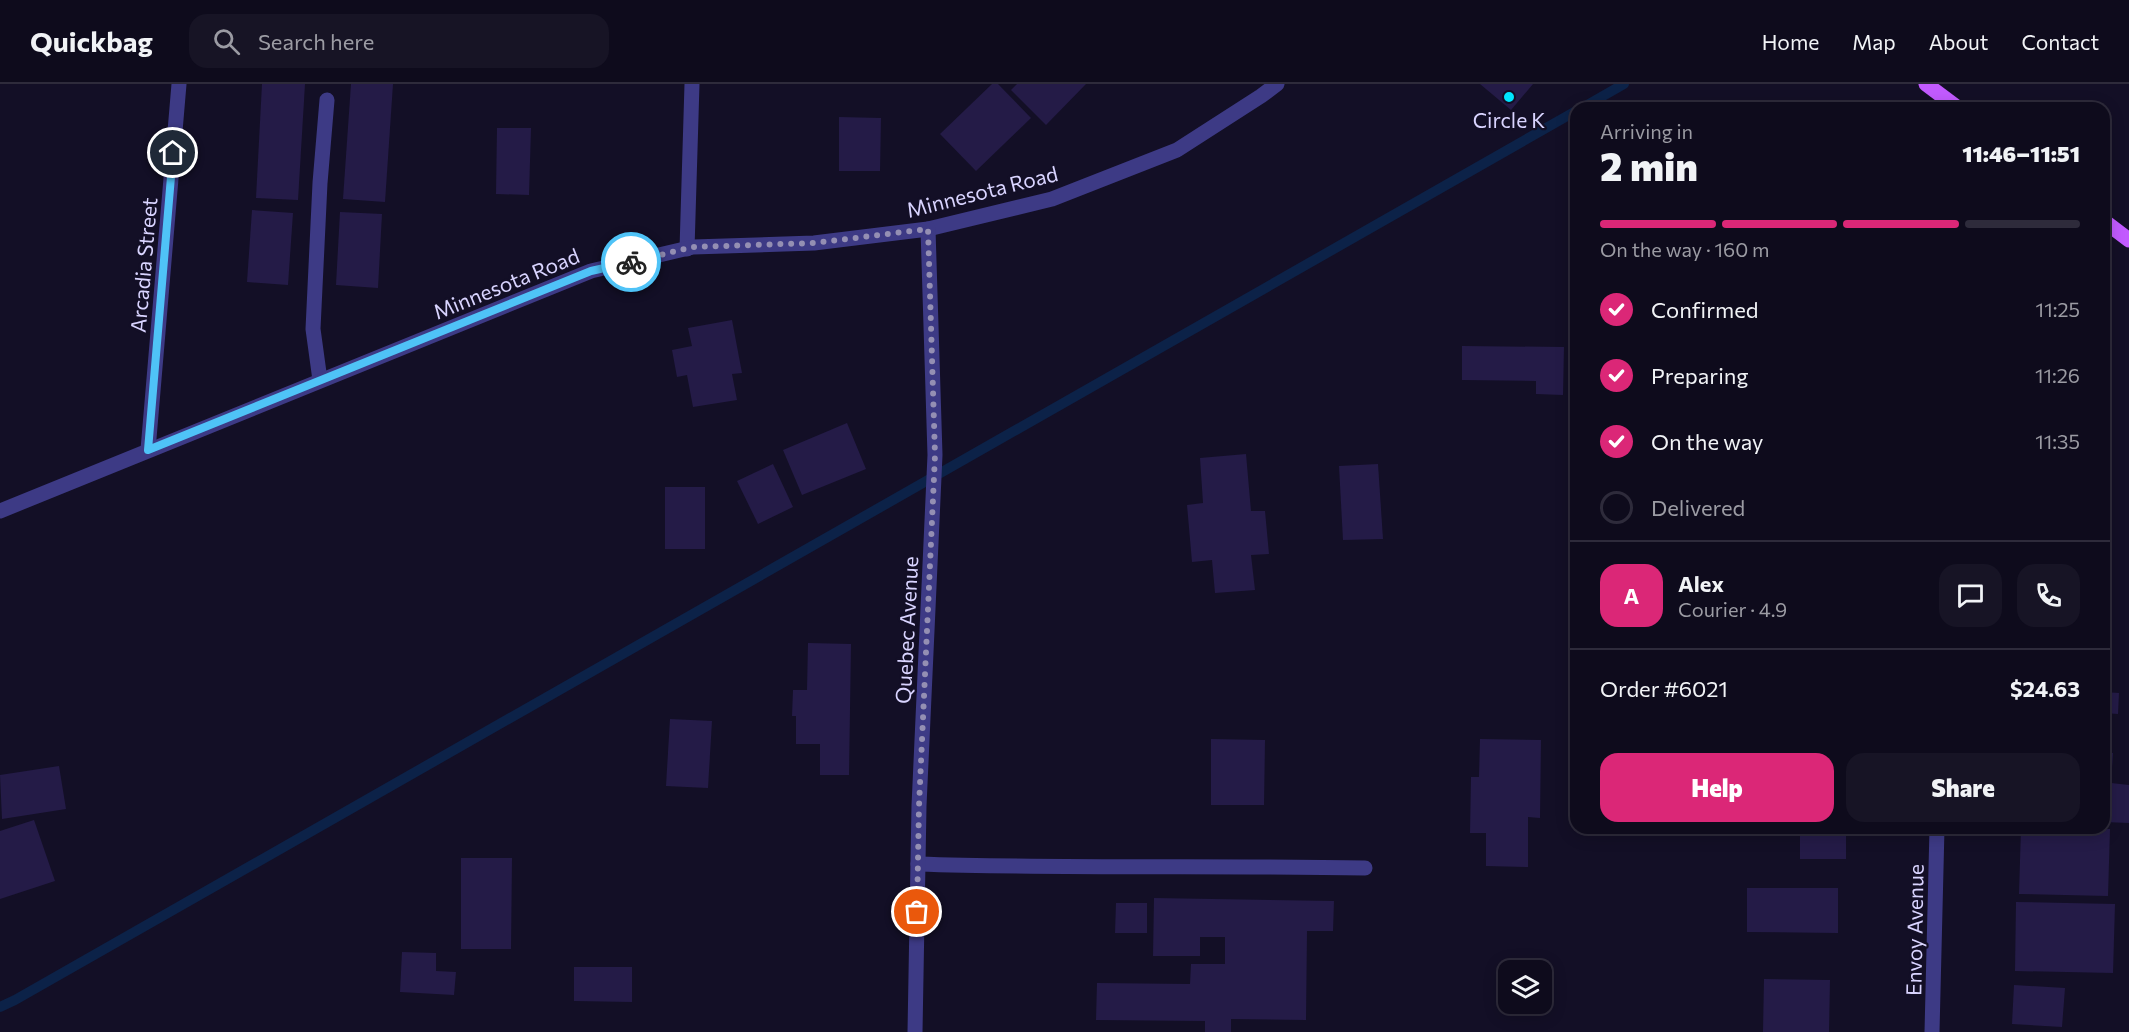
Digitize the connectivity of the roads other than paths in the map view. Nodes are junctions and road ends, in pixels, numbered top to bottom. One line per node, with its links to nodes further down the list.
1 (179, 84): 12 (street, Arcadia Street)
2 (692, 84): 10 (street)
3 (1277, 84): 8 (street, Minnesota Road)
4 (1926, 84): 6 (main road)
5 (327, 100): 11 (street)
6 (1950, 102)
7 (2110, 226): 9 (main road)
8 (928, 229): 10 (street, Minnesota Road); 15 (street, Quebec Avenue)
9 (2129, 240)
10 (687, 249): 11 (street, Minnesota Road)
11 (320, 380): 12 (street, Minnesota Road)
12 (148, 450): 13 (street, Minnesota Road)
13 (0, 511)
14 (1937, 834): 18 (street, Envoy Avenue)
15 (918, 864): 16 (street); 17 (street, Quebec Avenue)
16 (1365, 868)
17 (915, 1032)
18 (1932, 1032)

